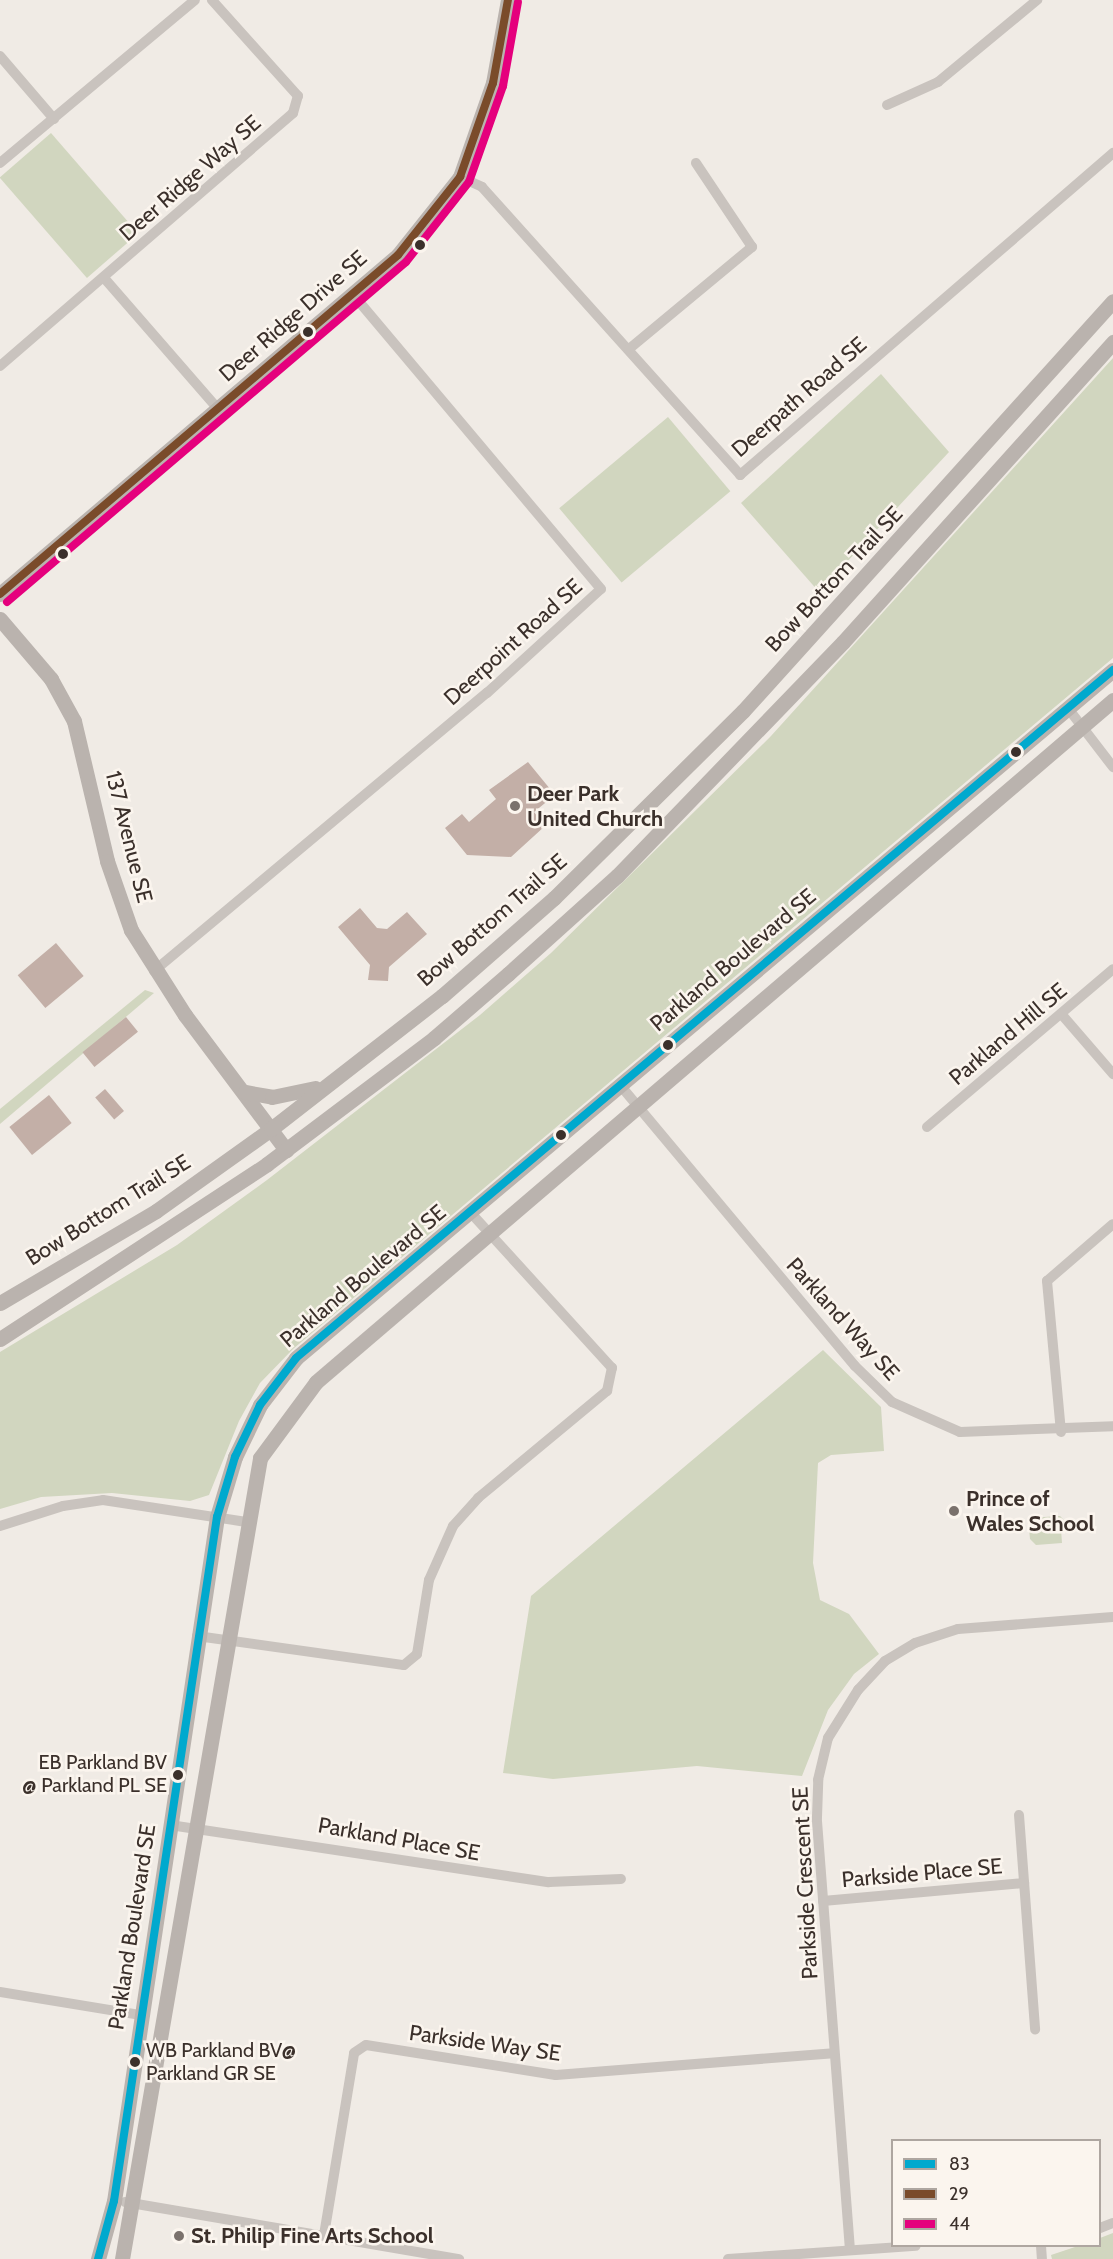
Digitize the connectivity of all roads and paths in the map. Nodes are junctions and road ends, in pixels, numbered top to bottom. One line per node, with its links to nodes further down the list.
1 (195, 0): 7 (street)
2 (212, 0): 12 (street, Deer Ridge Way SE)
3 (508, 0): 11 (street, Deer Ridge Drive SE)
4 (1037, 0): 6 (street)
5 (0, 56): 7 (street)
6 (887, 105)
7 (54, 119): 9 (street)
8 (1113, 153): 16 (street, Deerpath Road SE)
9 (0, 163)
10 (696, 163): 16 (street)
11 (460, 177): 13 (street, Deer Ridge Drive SE); 16 (street, Deerpath Road SE)
12 (105, 279): 17 (street, Deer Ridge Way SE); 18 (street)
13 (353, 294): 18 (street, Deer Ridge Drive SE); 27 (street, Deerpoint Road SE)
14 (1113, 301): 30 (street, Bow Bottom Trail SE)
15 (1113, 342): 36 (street)
16 (629, 349)
17 (0, 366)
18 (218, 410): 19 (street, Deer Ridge Drive SE)
19 (0, 594)
20 (0, 619): 27 (street, 137 Avenue SE)
21 (1113, 670): 23 (street, Parkland Boulevard SE)
22 (1113, 700): 24 (street, Parkland Boulevard SE)
23 (1067, 707): 24 (street); 31 (street, Parkland Boulevard SE)
24 (1079, 728): 25 (street); 33 (street, Parkland Boulevard SE)
25 (1113, 767)
26 (1113, 969): 28 (street, Parkland Hill SE)
27 (154, 971): 32 (street, 137 Avenue SE)
28 (1063, 1016): 29 (street); 34 (street, Parkland Hill SE)
29 (1113, 1074)
30 (327, 1083): 32 (street); 35 (street, Bow Bottom Trail SE)
31 (620, 1085): 33 (street, Parkland Way SE); 37 (street, Parkland Boulevard SE)
32 (245, 1092): 35 (street, 137 Avenue SE)
33 (638, 1108): 39 (street, Parkland Boulevard SE); 43 (street, Parkland Way SE)
34 (927, 1127)
35 (271, 1129): 36 (street, 137 Avenue SE); 40 (street, Bow Bottom Trail SE)
36 (286, 1150): 41 (street)
37 (472, 1214): 39 (street); 44 (street, Parkland Boulevard SE)
38 (1113, 1224): 43 (street)
39 (488, 1234): 45 (street, Parkland Boulevard SE); 49 (street)
40 (0, 1303)
41 (0, 1339)
42 (1113, 1426): 43 (street, Parkland Way SE)
43 (1060, 1432)
44 (217, 1517): 45 (street); 46 (street); 48 (street, Parkland Boulevard SE)
45 (246, 1522): 49 (street, Parkland Boulevard SE)
46 (0, 1526)
47 (1113, 1617): 55 (street, Parkside Crescent SE)
48 (197, 1636): 49 (street); 51 (street, Parkland Boulevard SE)
49 (225, 1639): 52 (street, Parkland Boulevard SE)
50 (1019, 1815): 54 (street, Parkside Place SE)
51 (170, 1825): 52 (street, Parkland Place SE); 57 (street, Parkland Boulevard SE)
52 (195, 1829): 53 (street, Parkland Place SE); 61 (street, Parkland Boulevard SE)
53 (621, 1879)
54 (1024, 1883): 55 (street, Parkside Place SE); 58 (street, Parkside Place SE)
55 (824, 1901): 59 (street, Parkside Crescent SE)
56 (0, 1992): 57 (street)
57 (141, 2015): 60 (street, Parkland Boulevard SE)
58 (1035, 2030)
59 (833, 2053): 62 (street, Parkside Way SE); 64 (street, Parkside Crescent SE)
60 (114, 2201): 61 (street); 65 (street, Parkland Boulevard SE)
61 (134, 2204): 62 (street); 66 (street, Parkland Boulevard SE)
62 (324, 2235): 67 (street)
63 (900, 2247): 64 (street)
64 (850, 2250): 68 (street)
65 (98, 2259)
66 (122, 2259)
67 (459, 2259)
68 (728, 2259)

